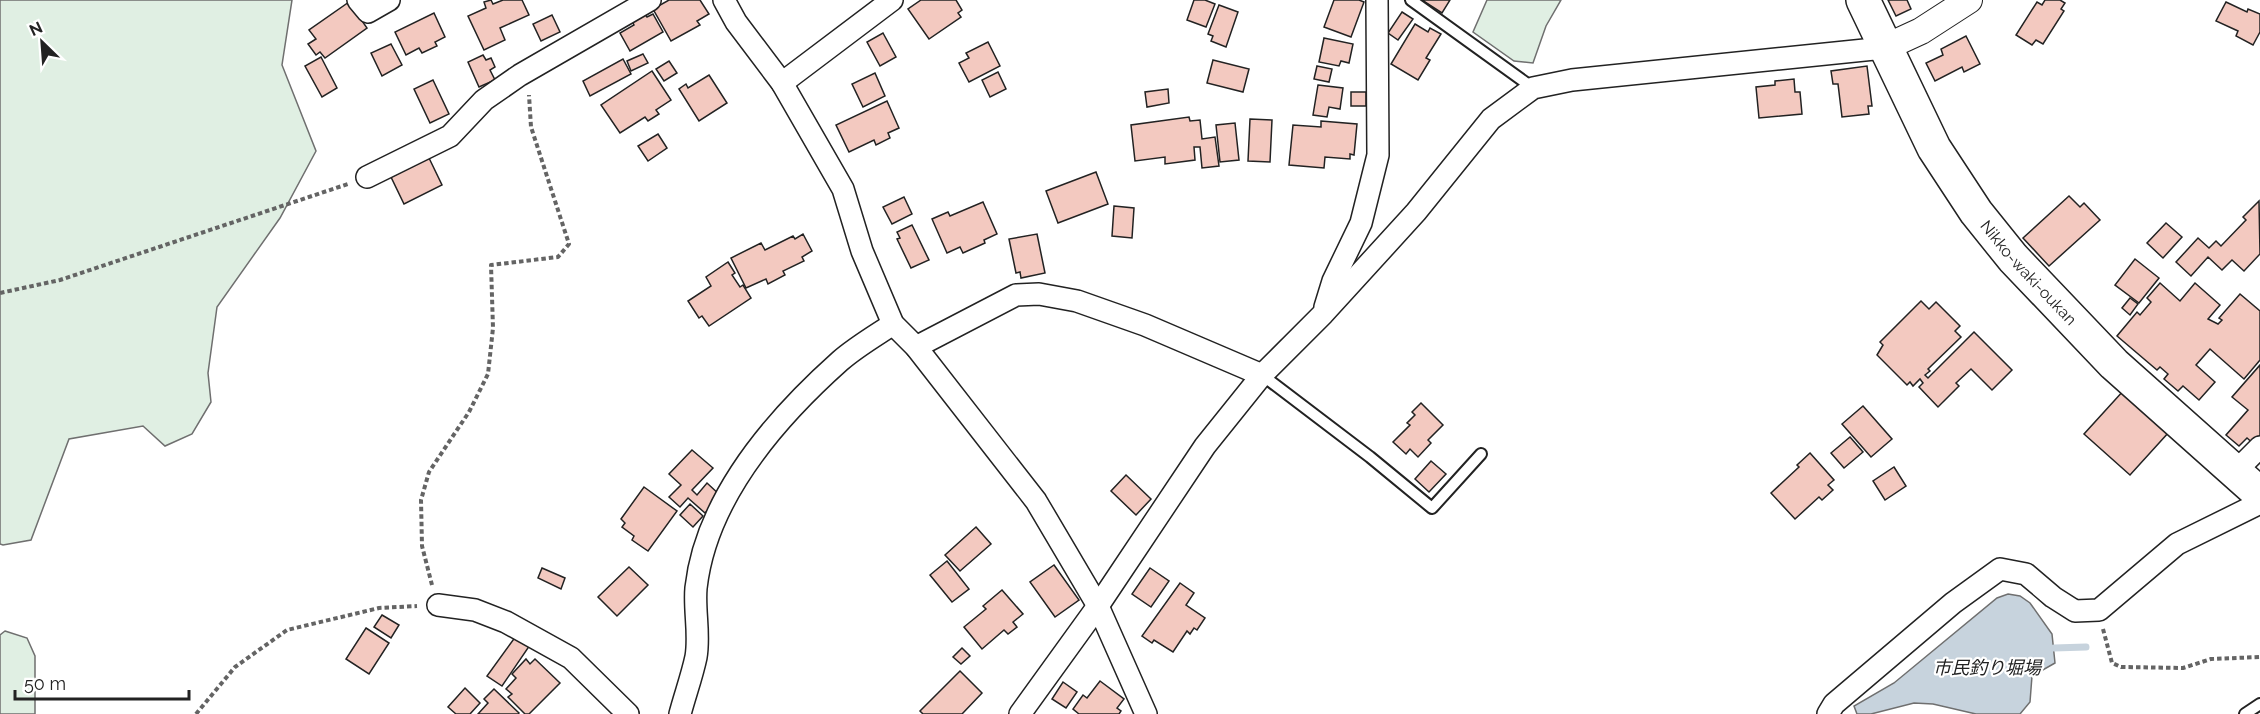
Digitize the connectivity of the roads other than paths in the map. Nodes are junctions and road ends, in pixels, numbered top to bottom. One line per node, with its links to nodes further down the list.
1 (358, 0): 2 (street)
2 (388, 0)
3 (650, 0): 13 (street)
4 (724, 0): 11 (street)
5 (892, 0): 11 (street)
6 (1377, 0): 14 (street)
7 (1411, 0): 12 (lane)
8 (1863, 0): 10 (highway, Nikko-waki-oukan)
9 (1969, 0): 10 (street)
10 (1884, 48): 12 (street); 20 (highway, Nikko-waki-oukan)
11 (782, 82): 15 (street)
12 (1533, 88): 14 (street)
13 (367, 177)
14 (1323, 314): 17 (street)
15 (893, 324): 16 (street); 27 (street)
16 (916, 347): 17 (street); 24 (street)
17 (1262, 375): 19 (lane); 24 (street)
18 (2260, 447): 20 (street)
19 (1481, 454)
20 (2235, 472): 21 (highway, Nikko-waki-oukan)
21 (2260, 494)
22 (2260, 503): 30 (street)
23 (438, 605): 26 (street)
24 (1098, 606): 28 (street); 29 (street)
25 (2260, 704): 31 (lane)
26 (628, 714)
27 (680, 714)
28 (1020, 714)
29 (1146, 714)
30 (1828, 714)
31 (2245, 714)

